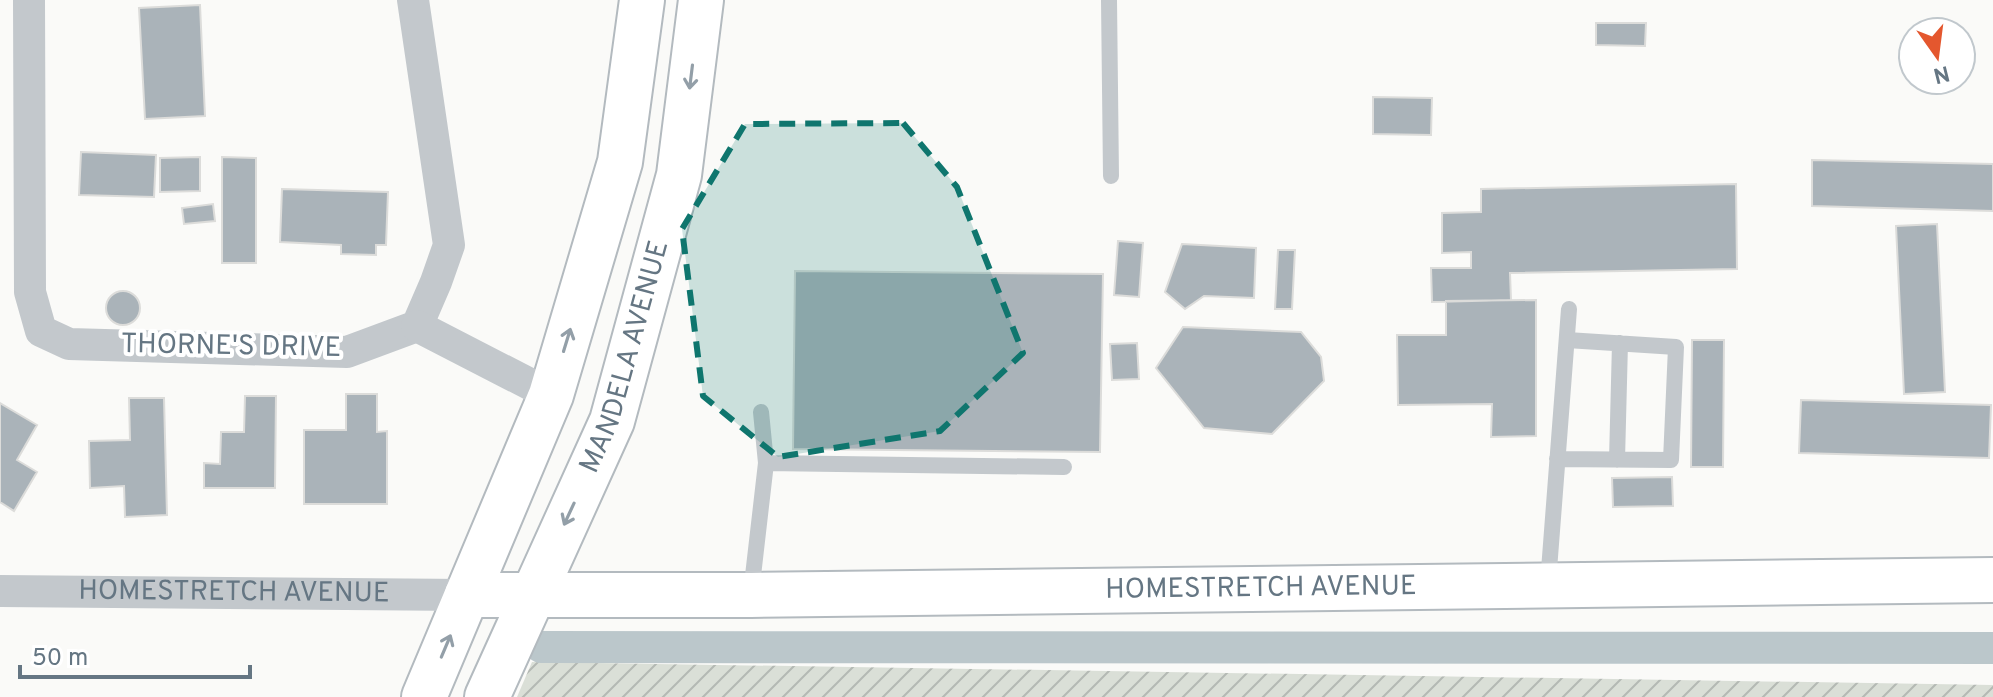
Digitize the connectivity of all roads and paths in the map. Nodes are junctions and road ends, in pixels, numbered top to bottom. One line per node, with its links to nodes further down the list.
1 (29, 0): 8 (street, THORNE'S DRIVE)
2 (413, 0): 8 (street)
3 (642, 0): 11 (main road, MANDELA AVENUE, one-way to 3)
4 (701, 0): 22 (main road, MANDELA AVENUE, one-way to 22)
5 (1109, 0): 6 (lane)
6 (1111, 176)
7 (1569, 309): 9 (lane)
8 (417, 326): 11 (street)
9 (1567, 340): 10 (lane); 13 (lane)
10 (1620, 343): 14 (lane); 14 (lane)
11 (551, 395): 20 (main road, MANDELA AVENUE)
12 (761, 412): 15 (lane)
13 (1557, 459): 14 (lane); 18 (lane)
14 (1617, 460)
15 (766, 463): 16 (lane); 21 (lane)
16 (1064, 467)
17 (1993, 580): 18 (main road, HOMESTRETCH AVENUE)
18 (1548, 585): 21 (main road, HOMESTRETCH AVENUE)
19 (0, 591): 20 (street, HOMESTRETCH AVENUE)
20 (467, 595): 22 (main road, HOMESTRETCH AVENUE); 23 (main road, MANDELA AVENUE, one-way to 20)
21 (751, 595): 22 (main road, HOMESTRETCH AVENUE)
22 (530, 596): 24 (main road, MANDELA AVENUE)
23 (424, 697)
24 (487, 697)

